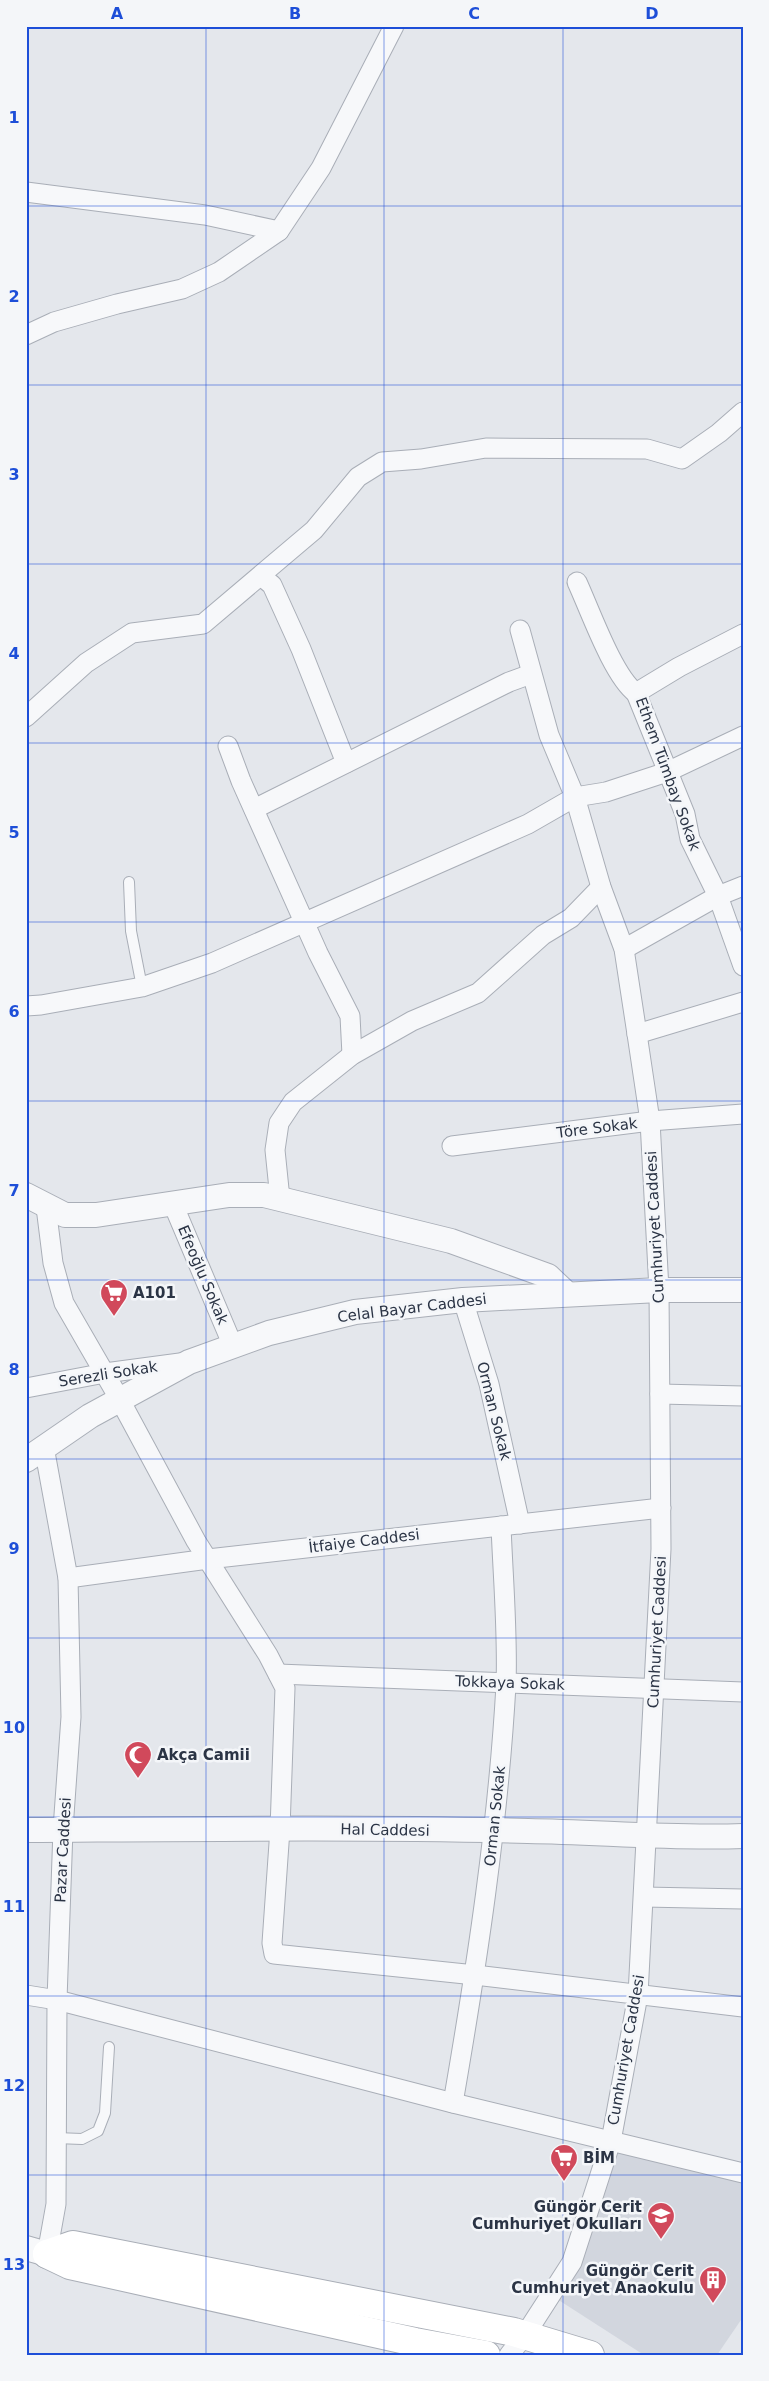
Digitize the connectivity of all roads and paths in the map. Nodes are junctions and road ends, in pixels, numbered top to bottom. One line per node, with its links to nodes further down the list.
1 (394, 26): 3 (street)
2 (26, 192): 3 (street)
3 (279, 231): 4 (street)
4 (26, 335)
5 (743, 412): 6 (street)
6 (261, 576): 12 (street); 15 (street)
7 (577, 582): 11 (street)
8 (520, 630): 10 (street, Cumhuriyet Caddesi)
9 (743, 634): 11 (street, Ethem Tümbay Sokak)
10 (531, 674): 15 (street); 17 (street, Cumhuriyet Caddesi)
11 (636, 693): 16 (street, Ethem Tümbay Sokak)
12 (26, 717)
13 (743, 736): 16 (street)
14 (228, 746): 18 (street)
15 (346, 763): 18 (street)
16 (667, 772): 17 (street); 22 (street, Ethem Tümbay Sokak)
17 (575, 797): 21 (street, Cumhuriyet Caddesi); 23 (street)
18 (254, 809): 23 (street)
19 (129, 882): 26 (lane)
20 (743, 886): 22 (street)
21 (601, 887): 24 (street, Cumhuriyet Caddesi); 30 (street)
22 (718, 896): 24 (street); 25 (street, Ethem Tümbay Sokak)
23 (305, 922): 26 (street); 30 (street)
24 (624, 949): 29 (street, Cumhuriyet Caddesi)
25 (743, 966)
26 (142, 987): 28 (street)
27 (743, 1002): 29 (street)
28 (26, 1006)
29 (638, 1034): 32 (street, Cumhuriyet Caddesi)
30 (352, 1054): 34 (street)
31 (743, 1114): 32 (street, Töre Sokak)
32 (650, 1121): 33 (street, Töre Sokak); 37 (street, Cumhuriyet Caddesi)
33 (452, 1146)
34 (280, 1199): 36 (street); 39 (street)
35 (36, 1201): 36 (street); 43 (street)
36 (173, 1204): 41 (street, Efeoğlu Sokak)
37 (659, 1290): 38 (street, Celal Bayar Caddesi); 39 (street, Celal Bayar Caddesi); 45 (street, Cumhuriyet Caddesi)
38 (743, 1290)
39 (567, 1294): 40 (street, Celal Bayar Caddesi)
40 (463, 1300): 41 (street, Celal Bayar Caddesi); 50 (street, Orman Sokak)
41 (234, 1346): 42 (street, Celal Bayar Caddesi)
42 (189, 1362): 43 (street, Serezli Sokak); 47 (street, Celal Bayar Caddesi)
43 (105, 1373): 44 (street, Serezli Sokak); 47 (street)
44 (26, 1388)
45 (660, 1394): 46 (street); 49 (street, Cumhuriyet Caddesi)
46 (743, 1396)
47 (120, 1400): 48 (street, Celal Bayar Caddesi); 51 (street)
48 (35, 1454): 52 (street, Pazar Caddesi)
49 (661, 1508): 50 (street, İtfaiye Caddesi); 55 (street, Cumhuriyet Caddesi)
50 (511, 1525): 51 (street, İtfaiye Caddesi); 54 (street, Orman Sokak)
51 (208, 1559): 52 (street, İtfaiye Caddesi); 53 (street)
52 (68, 1578): 59 (street, Pazar Caddesi)
53 (278, 1674): 54 (street, Tokkaya Sokak); 57 (street)
54 (506, 1683): 55 (street, Tokkaya Sokak); 60 (street, Orman Sokak)
55 (655, 1689): 56 (street, Tokkaya Sokak); 61 (street, Cumhuriyet Caddesi)
56 (743, 1692)
57 (280, 1829): 59 (street, Hal Caddesi); 60 (street, Hal Caddesi); 65 (street)
58 (26, 1830): 59 (street, Hal Caddesi)
59 (63, 1830): 68 (street, Pazar Caddesi)
60 (495, 1830): 61 (street, Hal Caddesi); 65 (street, Orman Sokak)
61 (648, 1836): 62 (street, Hal Caddesi); 63 (street, Cumhuriyet Caddesi)
62 (743, 1836)
63 (644, 1897): 64 (street); 67 (street, Cumhuriyet Caddesi)
64 (743, 1899)
65 (476, 1975): 67 (street); 71 (street, Orman Sokak)
66 (26, 1995): 68 (street)
67 (638, 1995): 69 (street); 73 (street, Cumhuriyet Caddesi)
68 (57, 2000): 71 (street); 72 (street, Pazar Caddesi)
69 (743, 2008)
70 (109, 2047): 72 (lane)
71 (452, 2103): 73 (street)
72 (56, 2138): 75 (street, Pazar Caddesi)
73 (611, 2141): 74 (street); 76 (street, Cumhuriyet Caddesi)
74 (743, 2173)
75 (36, 2251): 76 (main road); 77 (main road)
76 (517, 2345): 78 (main road)
77 (475, 2354)
78 (590, 2355)

